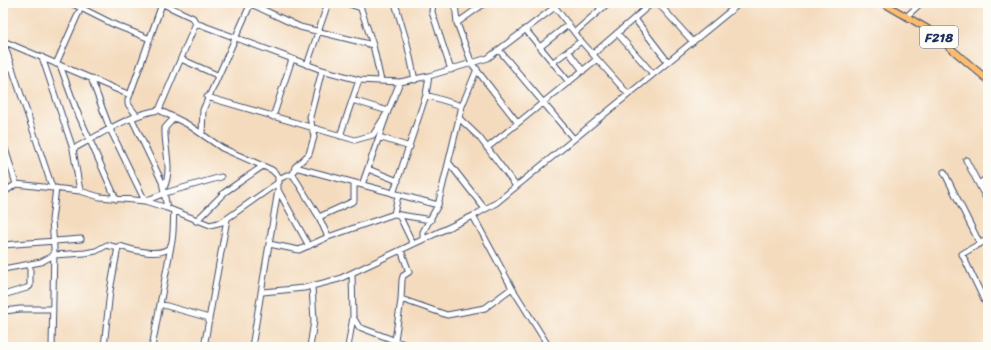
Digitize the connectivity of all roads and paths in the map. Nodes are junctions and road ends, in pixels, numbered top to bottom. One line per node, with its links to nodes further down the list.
1 (71, 3): 17 (street)
2 (250, 3): 27 (street); 31 (street)
3 (328, 3): 27 (street)
4 (346, 3): 18 (street)
5 (395, 3): 60 (street)
6 (433, 3): 53 (street)
7 (456, 3): 24 (street)
8 (485, 3): 24 (street)
9 (596, 3): 20 (street)
10 (608, 3): 20 (street)
11 (652, 3): 22 (street)
12 (658, 3): 34 (street)
13 (740, 3): 34 (street)
14 (883, 3): 21 (main road, F218)
15 (921, 3): 21 (street)
16 (164, 4): 23 (street); 30 (street)
17 (82, 5): 30 (street); 46 (street)
18 (360, 5): 35 (street)
19 (553, 5): 25 (street); 26 (street)
20 (601, 9): 28 (street)
21 (907, 16): 61 (main road, F218)
22 (635, 19): 29 (street); 44 (street)
23 (196, 23): 31 (street); 41 (street)
24 (457, 23): 47 (street)
25 (568, 24): 28 (street); 36 (street)
26 (525, 29): 36 (street); 37 (street)
27 (318, 31): 35 (street); 48 (street)
28 (575, 32): 33 (street)
29 (617, 33): 39 (street); 55 (street)
30 (150, 38): 66 (street)
31 (234, 38): 42 (street); 56 (street)
32 (3, 41): 40 (street); 49 (street)
33 (581, 41): 38 (street); 39 (street)
34 (693, 42): 44 (street)
35 (373, 45): 62 (street)
36 (540, 47): 45 (street)
37 (499, 50): 47 (street); 70 (street)
38 (568, 51): 45 (street); 54 (street)
39 (593, 54): 43 (street)
40 (42, 57): 46 (street); 89 (street)
41 (181, 59): 56 (street); 72 (street)
42 (292, 59): 48 (street); 74 (street)
43 (597, 59): 54 (street); 65 (street)
44 (668, 62): 55 (street)
45 (552, 63): 64 (street)
46 (58, 64): 58 (street); 85 (street)
47 (472, 64): 50 (street); 53 (street)
48 (307, 65): 52 (street)
49 (11, 67): 51 (street); 106 (street)
50 (477, 69): 71 (street); 78 (street)
51 (3, 70)
52 (322, 70): 59 (street); 79 (street)
53 (451, 70): 57 (street)
54 (583, 71): 64 (street)
55 (653, 74): 65 (street)
56 (217, 75): 68 (street)
57 (428, 76): 60 (street); 67 (street)
58 (91, 78): 66 (street); 80 (street)
59 (359, 80): 62 (street); 69 (street)
60 (415, 80): 63 (street)
61 (988, 80)
62 (381, 81): 63 (street)
63 (400, 82): 73 (street)
64 (569, 82): 70 (street)
65 (628, 94): 84 (street)
66 (130, 95): 75 (street)
67 (426, 95): 71 (street); 87 (street)
68 (208, 97): 74 (street); 81 (street)
69 (352, 100): 73 (street); 82 (street)
70 (543, 102): 78 (street); 84 (street)
71 (462, 106): 77 (street)
72 (160, 110): 75 (street); 76 (street)
73 (388, 111): 82 (street); 83 (street)
74 (273, 117): 79 (street)
75 (135, 118): 80 (street); 107 (street)
76 (174, 118): 81 (street); 107 (street)
77 (459, 118): 88 (street); 91 (street)
78 (518, 123): 88 (street)
79 (312, 128): 82 (street); 93 (street)
80 (110, 129): 85 (street); 113 (street)
81 (202, 134): 92 (street)
82 (340, 136)
83 (379, 137): 87 (street); 94 (street)
84 (573, 138): 105 (street)
85 (89, 141): 89 (street); 112 (street)
86 (3, 142): 101 (street)
87 (410, 147): 100 (street)
88 (487, 148): 105 (street)
89 (73, 149): 109 (street)
90 (966, 160): 103 (street)
91 (449, 163): 115 (street); 117 (street)
92 (263, 166): 99 (street); 123 (street)
93 (295, 167): 96 (street); 102 (street)
94 (368, 170): 100 (street); 104 (street)
95 (944, 172): 132 (street)
96 (293, 175): 99 (street); 121 (street)
97 (221, 177): 107 (street)
98 (988, 177): 103 (street)
99 (279, 181): 108 (street); 122 (street)
100 (398, 181): 111 (street)
101 (16, 184): 106 (street); 110 (street)
102 (354, 184): 104 (street); 121 (street)
103 (978, 184): 114 (street)
104 (362, 185): 111 (street)
105 (516, 186): 117 (street)
106 (54, 188): 109 (street); 129 (street)
107 (164, 190): 113 (street); 116 (street)
108 (278, 190): 130 (street); 135 (street)
109 (80, 191): 112 (street)
110 (3, 194)
111 (396, 195): 115 (street); 119 (street)
112 (116, 199): 113 (street)
113 (145, 202): 116 (street)
114 (988, 202)
115 (438, 205): 124 (street)
116 (167, 208): 118 (street)
117 (485, 209): 120 (street)
118 (174, 211): 123 (street); 134 (street)
119 (397, 214): 124 (street); 125 (street); 131 (street)
120 (474, 216): 127 (street); 143 (street)
121 (319, 217): 125 (street)
122 (227, 219): 123 (street); 152 (street)
123 (196, 220)
124 (431, 220): 127 (street)
125 (328, 237): 135 (street)
126 (82, 239): 129 (street)
127 (423, 239): 131 (street)
128 (988, 239): 132 (street)
129 (53, 243): 133 (street); 138 (street)
130 (269, 244): 135 (street); 144 (street)
131 (414, 244): 137 (street)
132 (980, 244): 148 (street)
133 (3, 245)
134 (171, 245): 136 (street); 147 (street)
135 (309, 246)
136 (118, 248): 138 (street); 155 (street)
137 (401, 250): 141 (street); 146 (street)
138 (54, 255): 139 (street); 149 (street)
139 (30, 265): 140 (street); 145 (street)
140 (3, 269)
141 (352, 273): 142 (street); 151 (street)
142 (312, 286): 144 (street); 159 (street)
143 (512, 288): 146 (street); 162 (street)
144 (262, 292): 158 (street)
145 (3, 294)
146 (401, 299): 153 (street)
147 (160, 304): 152 (street); 156 (street)
148 (988, 308)
149 (53, 309): 150 (street); 154 (street)
150 (5, 311)
151 (353, 317): 153 (street); 160 (street)
152 (209, 318): 157 (street)
153 (395, 340): 161 (street)
154 (52, 347)
155 (104, 347)
156 (152, 347)
157 (204, 347)
158 (252, 347)
159 (310, 347)
160 (348, 347)
161 (412, 347)
162 (549, 347)

